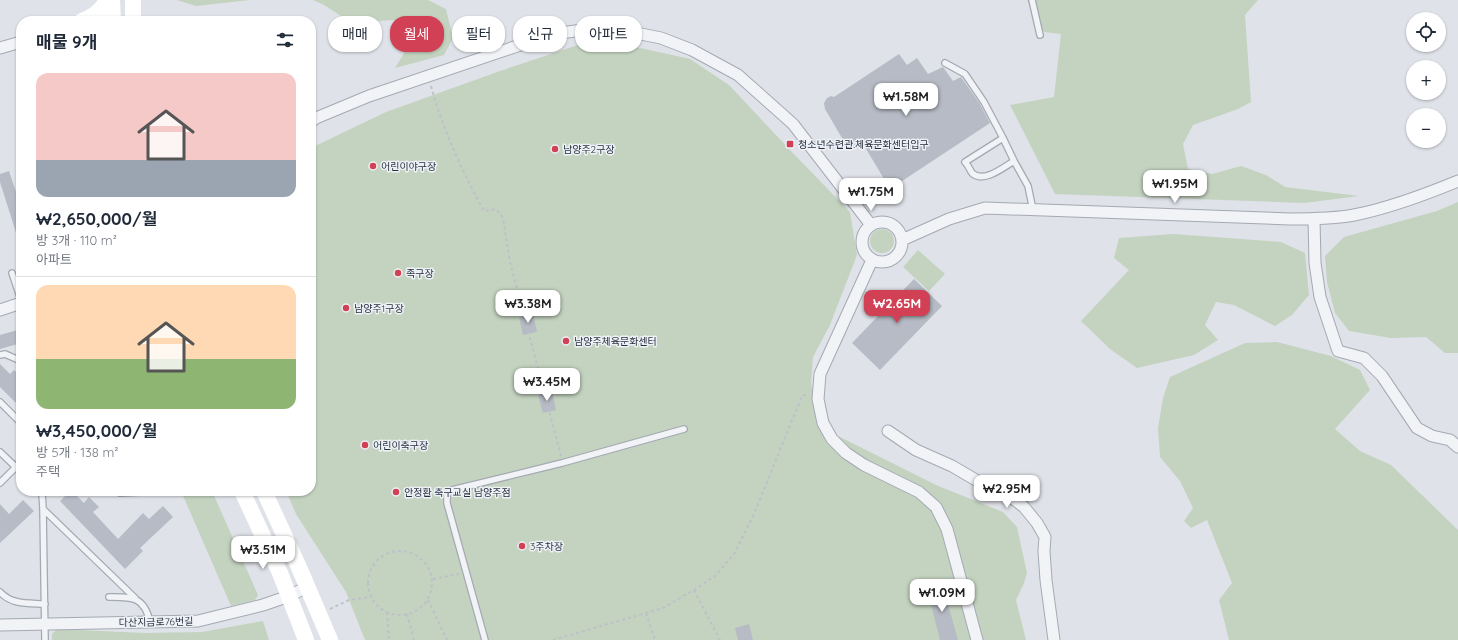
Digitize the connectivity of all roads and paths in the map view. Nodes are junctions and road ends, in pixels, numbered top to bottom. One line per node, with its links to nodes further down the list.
1 (107, 0): 5 (street)
2 (112, 0): 6 (street)
3 (133, 0): 7 (street)
4 (1032, 0): 8 (lane)
5 (91, 16)
6 (113, 16)
7 (134, 16)
8 (1040, 35)
9 (16, 43): 10 (street)
10 (0, 48)
11 (945, 62): 14 (lane)
12 (428, 77): 13 (street); 19 (street); 35 (path)
13 (316, 118)
14 (1003, 138): 15 (lane); 15 (lane)
15 (1014, 161): 17 (lane)
16 (1458, 181): 18 (street)
17 (1033, 210): 18 (street); 20 (street)
18 (1314, 219): 33 (street)
19 (871, 225): 20 (street); 21 (street)
20 (902, 240): 21 (street)
21 (872, 260): 28 (street)
22 (12, 273): 23 (lane)
23 (16, 286)
24 (16, 304): 25 (street)
25 (0, 310)
26 (0, 355): 27 (lane)
27 (16, 359)
28 (818, 392): 45 (path); 70 (street)
29 (0, 402): 30 (lane)
30 (16, 418)
31 (684, 429): 35 (lane)
32 (888, 431): 71 (street)
33 (1458, 447)
34 (0, 452): 36 (lane)
35 (562, 463): 42 (lane)
36 (16, 467): 37 (lane)
37 (0, 483)
38 (42, 496): 41 (lane)
39 (244, 496): 47 (street)
40 (266, 496): 44 (street)
41 (43, 509): 50 (lane); 52 (lane)
42 (466, 572): 43 (path); 66 (lane)
43 (433, 579): 49 (path); 51 (path)
44 (307, 587): 47 (street, 다산지금로76번길); 62 (street)
45 (694, 590): 55 (path); 69 (path)
46 (0, 592): 52 (lane)
47 (289, 596): 57 (street, 다산지금로76번길); 61 (street)
48 (109, 597): 50 (lane)
49 (371, 597): 53 (path); 54 (path)
50 (135, 598): 57 (lane)
51 (428, 600): 56 (path); 65 (path)
52 (45, 604): 59 (lane)
53 (324, 612)
54 (387, 612): 56 (path); 63 (path)
55 (646, 613): 67 (path); 68 (path)
56 (407, 614): 64 (path)
57 (150, 622): 59 (street, 다산지금로76번길)
58 (0, 624): 59 (street, 다산지금로76번길)
59 (45, 624): 60 (lane)
60 (45, 640)
61 (306, 640)
62 (330, 640)
63 (389, 640)
64 (414, 640)
65 (447, 640)
66 (484, 640)
67 (553, 640)
68 (655, 640)
69 (720, 640)
70 (977, 640)
71 (1054, 640)

